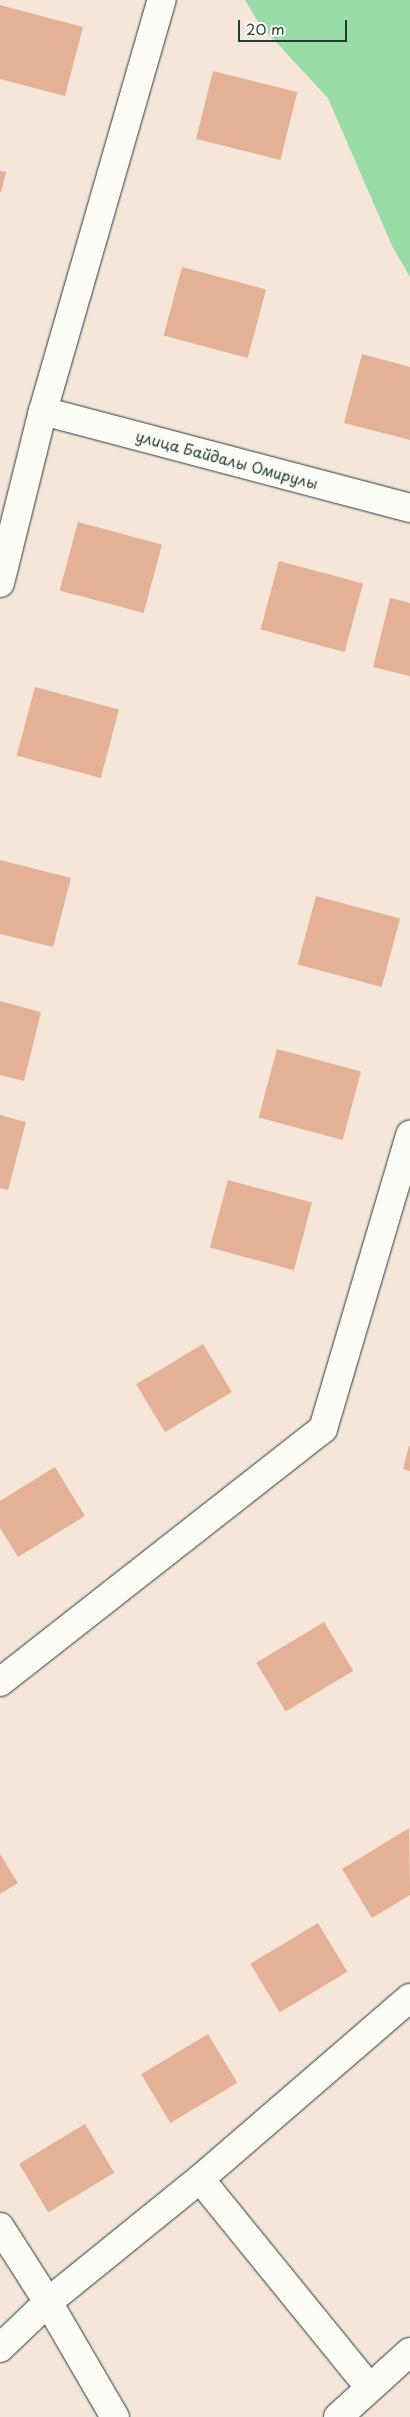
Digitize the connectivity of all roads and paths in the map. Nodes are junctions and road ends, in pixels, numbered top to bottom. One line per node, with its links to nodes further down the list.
1 (162, 0): 2 (street)
2 (43, 411): 3 (street, улица Байдалы Омирулы); 4 (street)
3 (410, 508)
4 (0, 583)
5 (410, 1135): 6 (street)
6 (0, 1682)
7 (410, 1998): 8 (street)
8 (200, 2179): 10 (street); 13 (street)
9 (0, 2227): 10 (street)
10 (48, 2302): 11 (street); 14 (street)
11 (0, 2348)
12 (410, 2352): 13 (street)
13 (369, 2387): 15 (street)
14 (115, 2417)
15 (338, 2417)

